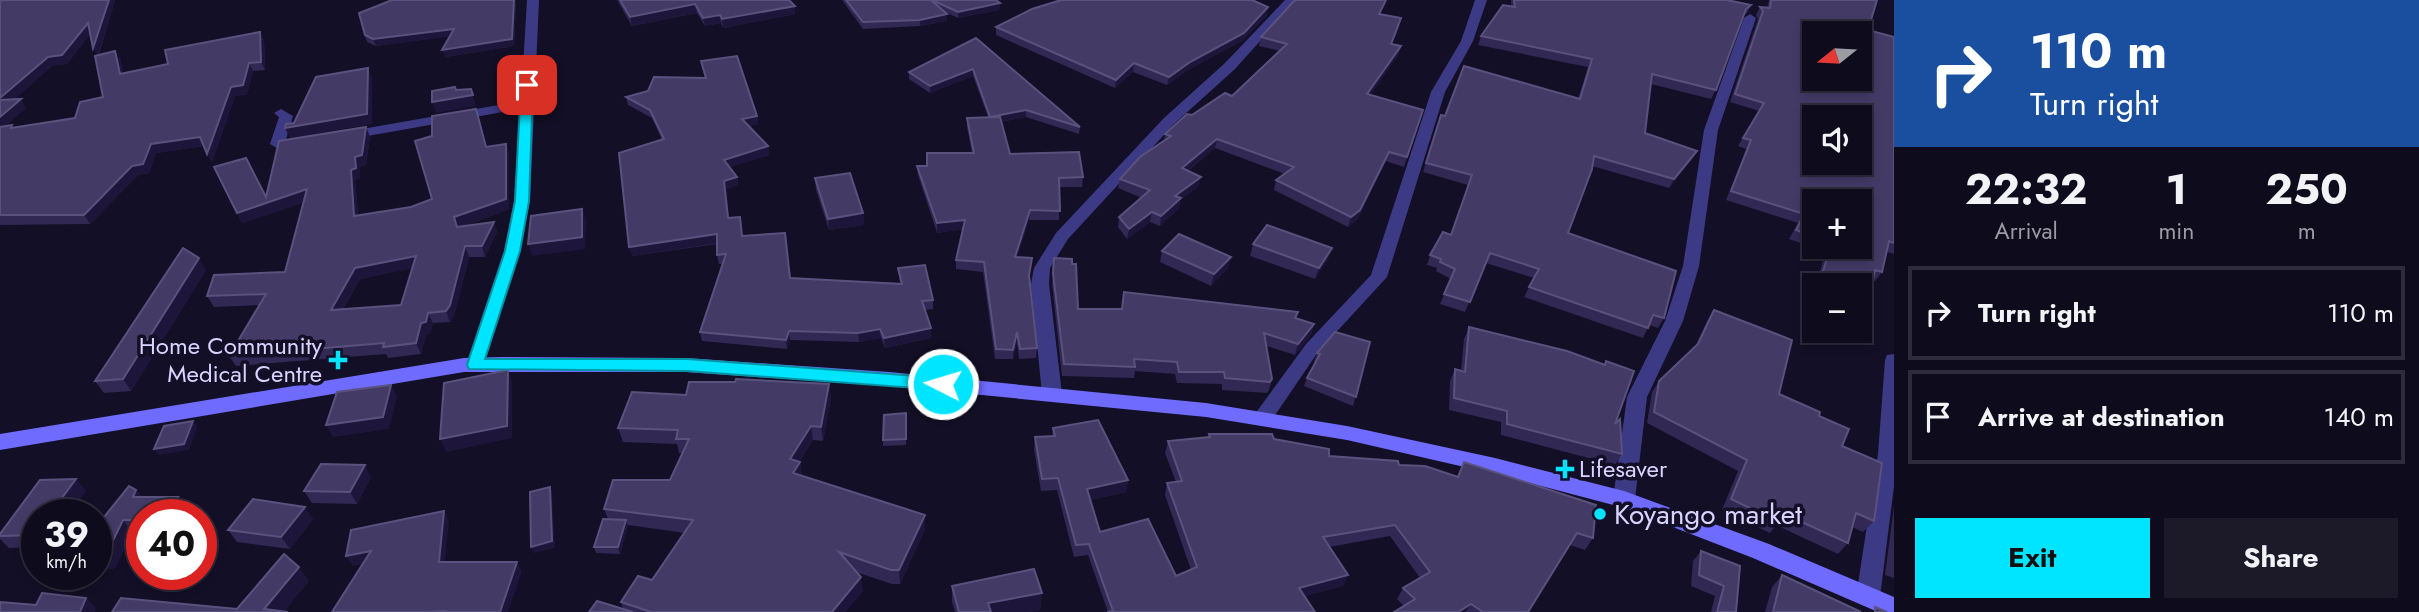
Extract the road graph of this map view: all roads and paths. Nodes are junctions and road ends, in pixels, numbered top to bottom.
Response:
1 (533, 0) edge
2 (1291, 0) edge
3 (1481, 0) edge
4 (1750, 18) edge
5 (526, 104) junction
6 (281, 113) dead end
7 (1894, 360) edge
8 (475, 365) junction
9 (1052, 394) junction
10 (1262, 419) junction
11 (0, 442) edge
12 (1624, 499) junction
13 (1868, 597) junction
14 (1894, 608) edge

1 - 5 street
2 - 9 street
3 - 10 street
4 - 12 street
5 - 6 street
5 - 8 street
7 - 13 street
8 - 9 street
8 - 11 street
9 - 10 street
10 - 12 street
12 - 13 street
13 - 14 street

